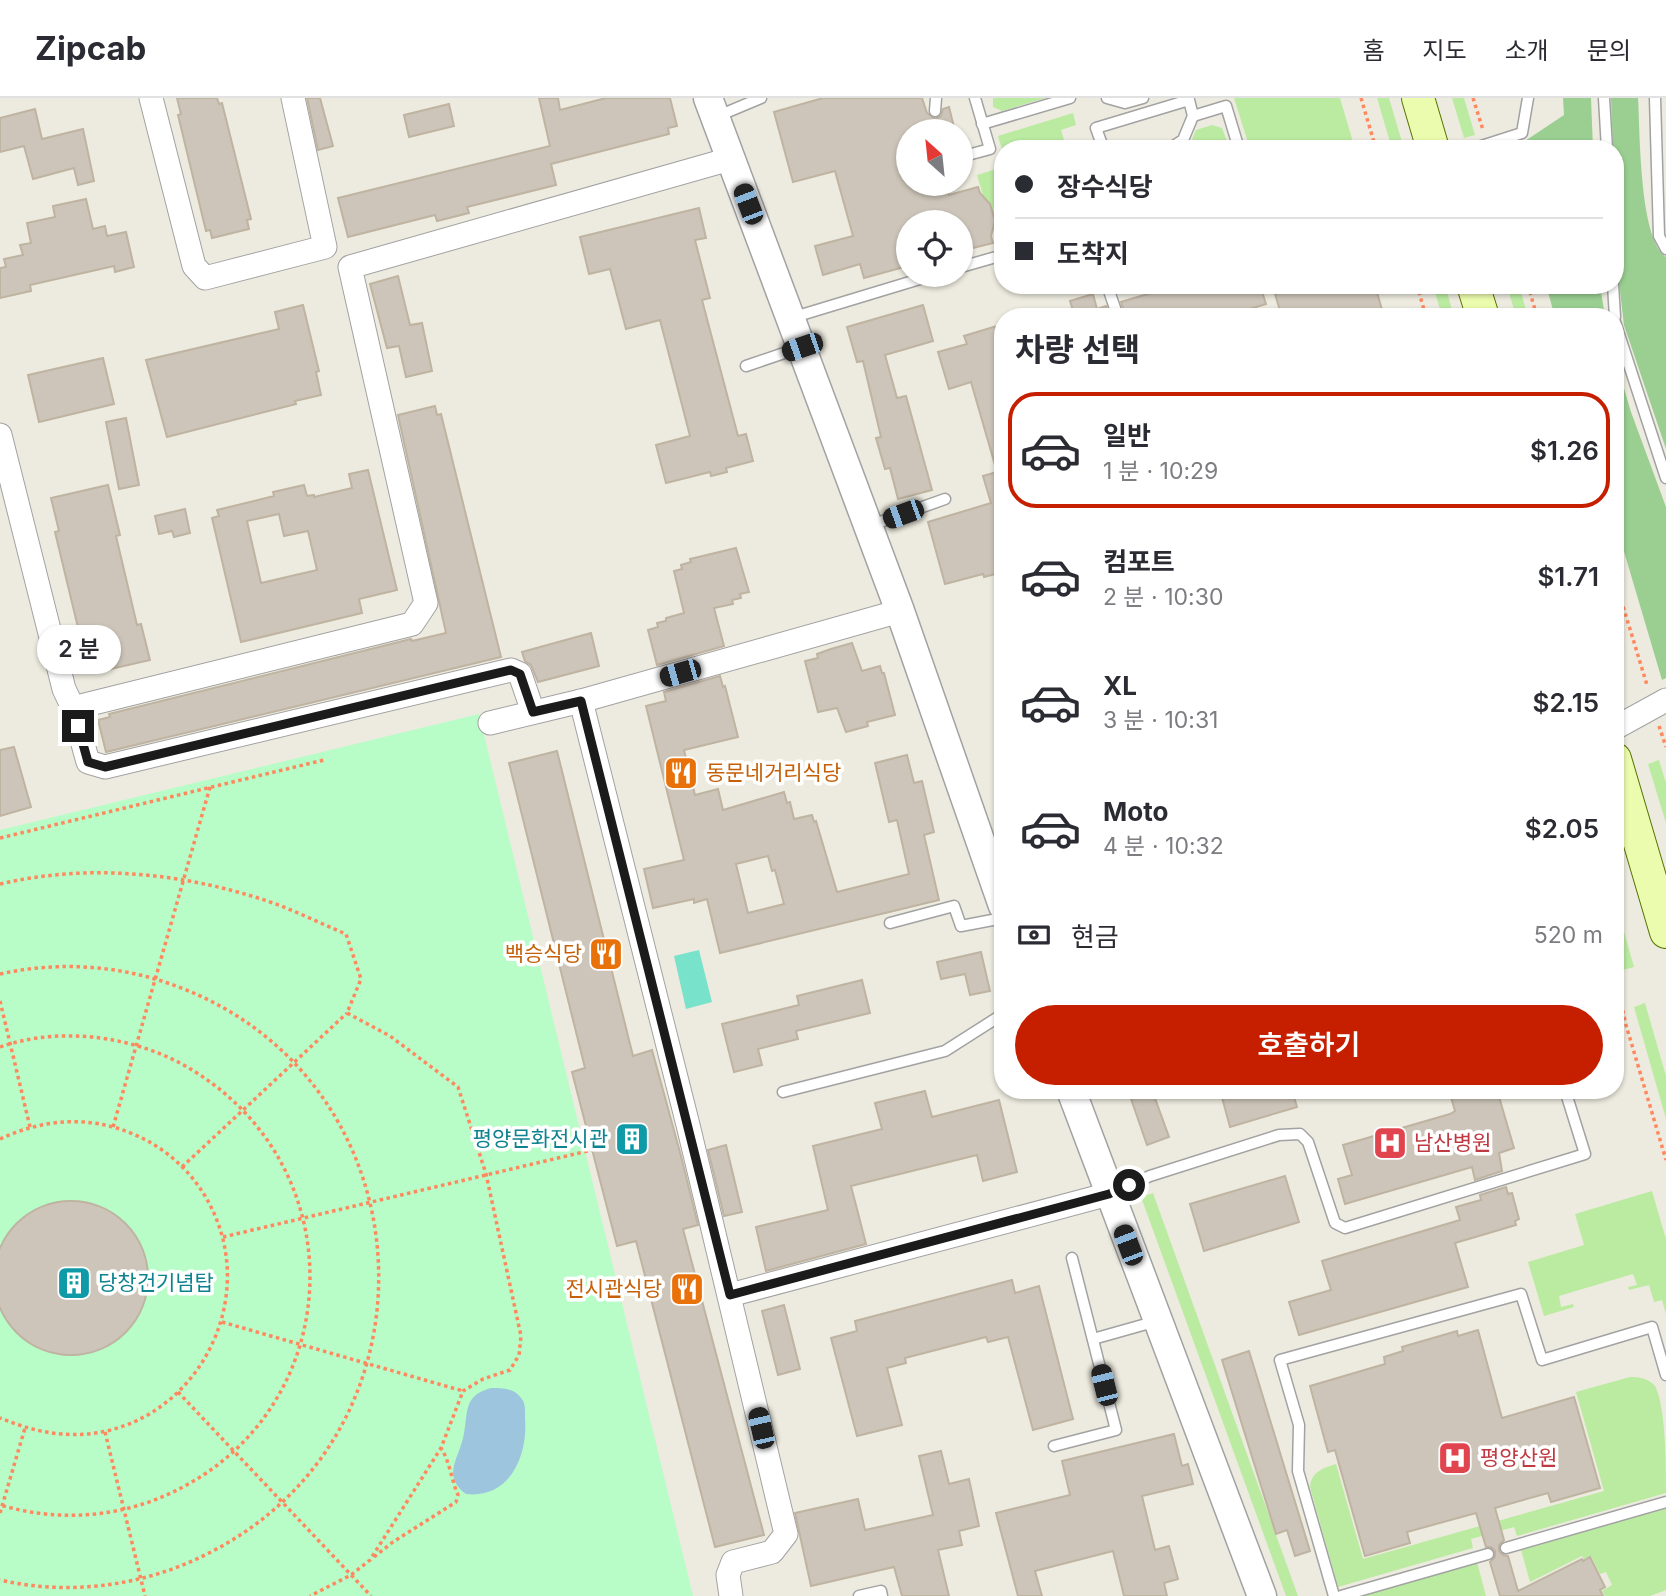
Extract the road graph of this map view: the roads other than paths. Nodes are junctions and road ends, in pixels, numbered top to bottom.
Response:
1 (151, 98) edge
2 (293, 98) edge
3 (761, 98) edge
4 (936, 98) edge
5 (975, 98) edge
6 (1070, 98) edge
7 (1107, 98) edge
8 (1418, 98) edge
9 (1528, 98) edge
10 (1604, 98) edge
11 (1655, 98) edge
12 (1139, 100) edge
13 (712, 108) edge
14 (935, 111) dead end
15 (1140, 115) junction
16 (1193, 116) junction
17 (982, 124) junction
18 (1100, 140) edge
19 (1183, 140) edge
20 (1236, 140) edge
21 (1430, 140) edge
22 (1500, 140) edge
23 (1606, 140) edge
24 (973, 153) edge
25 (730, 159) junction
26 (325, 247) junction
27 (1666, 248) edge
28 (994, 258) edge
29 (973, 264) edge
30 (350, 267) junction
31 (896, 286) edge
32 (791, 318) junction
33 (802, 347) junction
34 (1624, 347) edge
35 (746, 366) dead end
36 (0, 436) edge
37 (1666, 478) edge
38 (944, 499) dead end
39 (869, 526) junction
40 (900, 611) junction
41 (581, 701) junction
42 (1660, 703) edge
43 (73, 708) junction
44 (533, 712) junction
45 (490, 723) dead end
46 (1624, 723) edge
47 (1624, 784) edge
48 (1658, 878) edge
49 (994, 880) edge
50 (994, 920) edge
51 (890, 923) dead end
52 (1666, 932) edge
53 (994, 1020) edge
54 (783, 1092) dead end
55 (1074, 1099) edge
56 (1569, 1099) edge
57 (1109, 1194) junction
58 (1072, 1258) dead end
59 (730, 1295) junction
60 (1157, 1321) junction
61 (1093, 1339) junction
62 (1666, 1375) edge
63 (1054, 1446) dead end
64 (1666, 1502) edge
65 (1506, 1548) dead end
66 (1488, 1554) dead end
67 (731, 1596) edge
68 (859, 1596) edge
69 (882, 1596) edge
70 (1262, 1596) edge
71 (1334, 1596) edge
72 (1341, 1596) edge

1 - 26 street
2 - 26 street
3 - 13 lane
4 - 14 lane
5 - 17 lane
6 - 17 lane
7 - 12 lane
8 - 21 main road
9 - 22 lane
10 - 23 lane
11 - 27 lane
12 - 15 lane
13 - 25 street
15 - 16 lane
15 - 18 lane
16 - 19 lane
16 - 20 lane
17 - 24 lane
25 - 30 street
25 - 32 street
26 - 30 street
28 - 29 lane
30 - 43 street
31 - 32 lane
32 - 33 street
33 - 35 lane
33 - 39 street
34 - 37 lane
36 - 43 street
38 - 39 lane
39 - 40 street
40 - 41 street
40 - 49 street
41 - 44 street
41 - 59 street
42 - 46 street
43 - 44 street
44 - 45 street
47 - 48 main road
48 - 52 main road
50 - 51 lane
53 - 54 lane
55 - 57 street
56 - 57 lane
57 - 59 street
57 - 60 street
58 - 61 lane
59 - 67 street
60 - 61 lane
60 - 70 street
61 - 63 lane
62 - 71 lane
64 - 65 lane
66 - 72 lane
68 - 69 lane

